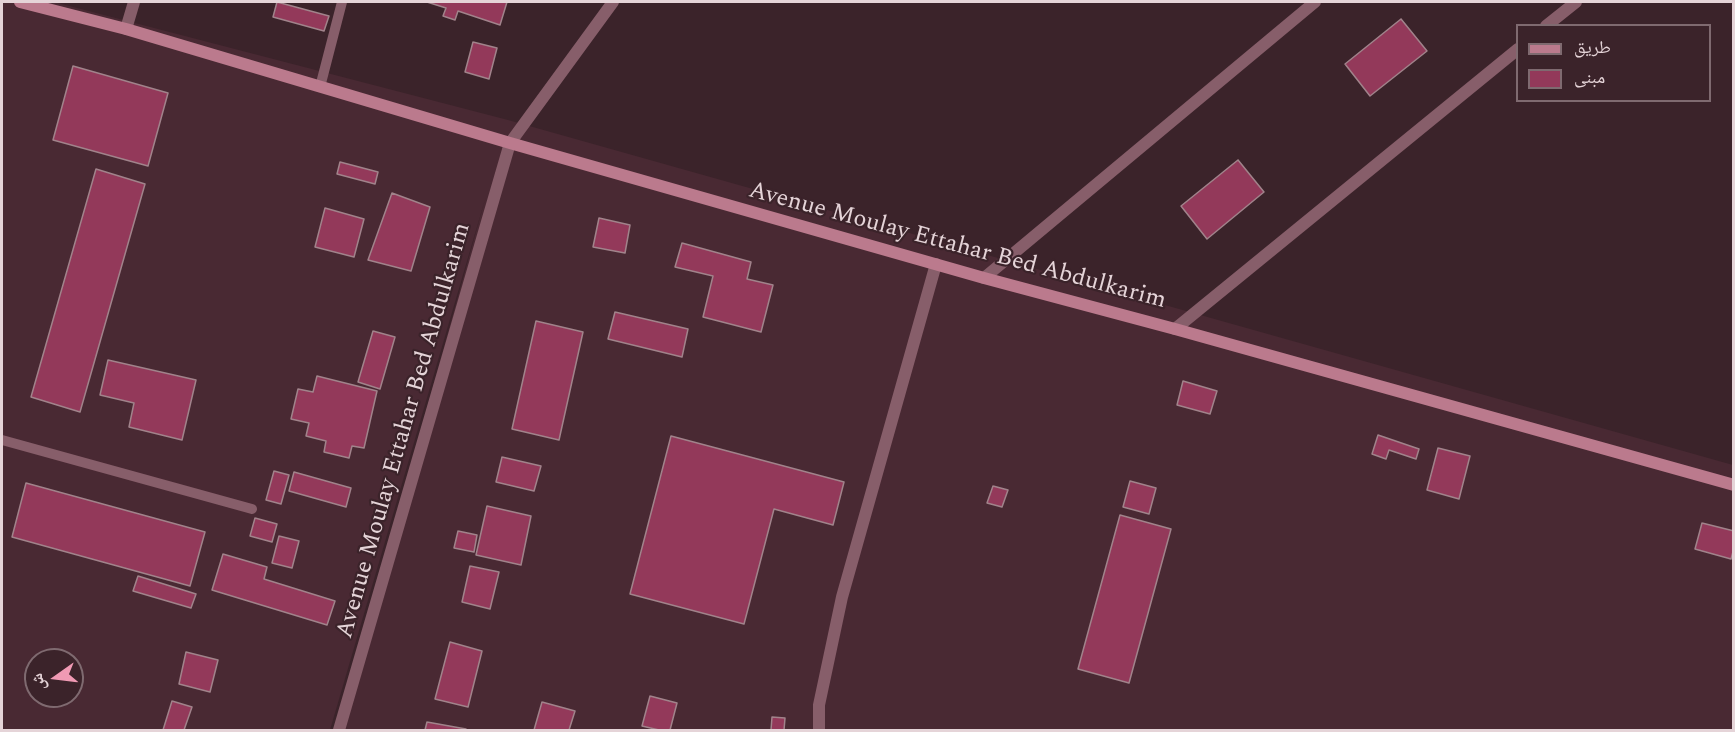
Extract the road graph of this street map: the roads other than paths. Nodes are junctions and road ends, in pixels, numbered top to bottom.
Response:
1 (20, 2) edge
2 (134, 2) edge
3 (342, 2) edge
4 (613, 2) edge
5 (1315, 2) edge
6 (1576, 2) edge
7 (1548, 24) edge
8 (126, 29) junction
9 (1516, 51) edge
10 (320, 87) junction
11 (510, 143) junction
12 (936, 264) junction
13 (984, 278) junction
14 (1175, 329) junction
15 (2, 440) edge
16 (1734, 486) edge
17 (252, 509) dead end
18 (339, 730) edge
19 (819, 730) edge

1 - 8 street, Avenue Moulay Ettahar Bed Abdulkarim
2 - 8 street
3 - 10 lane
4 - 11 street
5 - 13 street
6 - 7 street
8 - 10 street, Avenue Moulay Ettahar Bed Abdulkarim
9 - 14 street, Avenue Moulay Ettahar Bed Abdulkarim
10 - 11 street, Avenue Moulay Ettahar Bed Abdulkarim
11 - 12 street, Avenue Moulay Ettahar Bed Abdulkarim
11 - 18 street, Avenue Moulay Ettahar Bed Abdulkarim
12 - 13 street, Avenue Moulay Ettahar Bed Abdulkarim
12 - 19 street
13 - 14 street, Avenue Moulay Ettahar Bed Abdulkarim
14 - 16 street
15 - 17 lane

